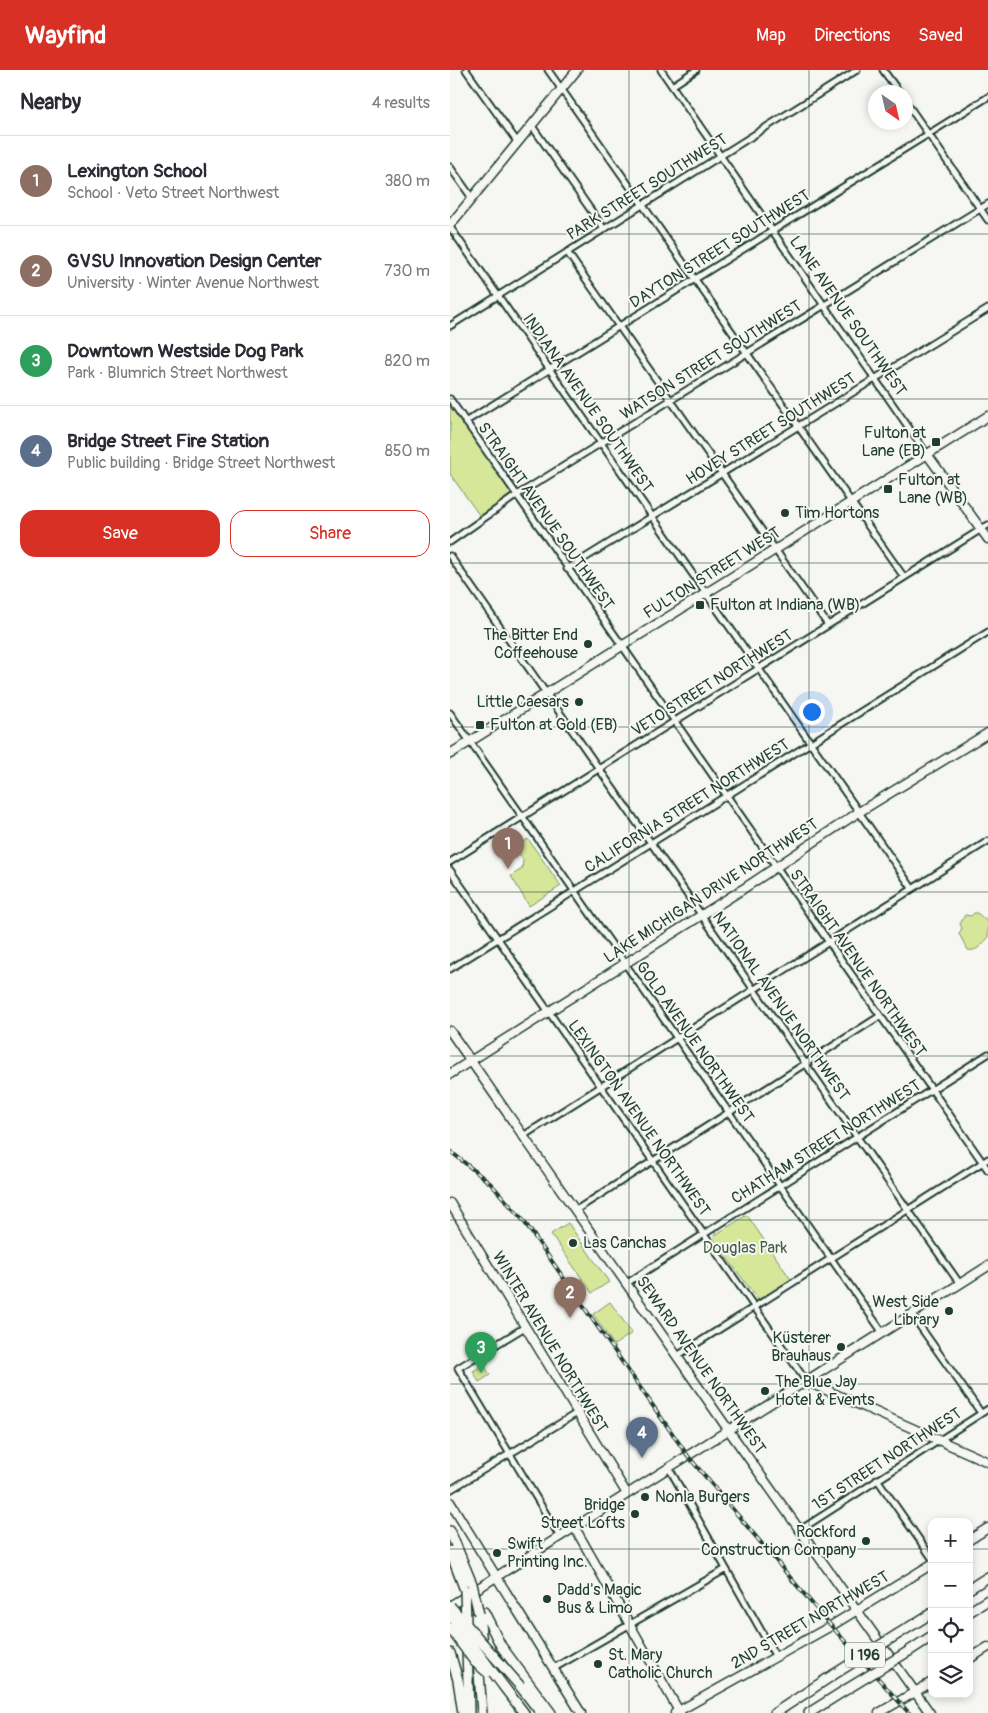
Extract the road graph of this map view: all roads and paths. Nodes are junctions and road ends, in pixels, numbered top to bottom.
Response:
1 (466, 70) edge
2 (548, 70) edge
3 (577, 70) edge
4 (661, 70) edge
5 (696, 70) edge
6 (857, 70) edge
7 (883, 70) edge
8 (894, 85) edge
9 (672, 86) junction
10 (562, 90) junction
11 (988, 97) edge
12 (913, 112) edge
13 (532, 126) junction
14 (928, 134) junction
15 (518, 143) junction
16 (720, 156) junction
17 (450, 167) edge
18 (472, 198) junction
19 (644, 204) junction
20 (988, 204) edge
21 (980, 209) junction
22 (988, 220) edge
23 (450, 226) edge
24 (604, 229) junction
25 (773, 231) junction
26 (567, 252) junction
27 (696, 278) junction
28 (498, 296) junction
29 (824, 305) junction
30 (988, 309) edge
31 (450, 326) edge
32 (619, 326) junction
33 (747, 353) junction
34 (548, 368) junction
35 (876, 378) junction
36 (450, 399) edge
37 (671, 401) junction
38 (988, 416) edge
39 (465, 422) junction
40 (799, 426) junction
41 (601, 443) junction
42 (927, 454) junction
43 (722, 474) junction
44 (517, 495) junction
45 (852, 501) junction
46 (653, 516) junction
47 (985, 527) edge
48 (988, 539) edge
49 (450, 542) edge
50 (775, 549) junction
51 (450, 556) edge
52 (567, 569) junction
53 (904, 578) junction
54 (706, 594) junction
55 (828, 625) junction
56 (988, 632) edge
57 (622, 647) junction
58 (758, 668) junction
59 (546, 694) junction
60 (450, 713) edge
61 (674, 722) junction
62 (988, 733) edge
63 (470, 741) junction
64 (810, 743) junction
65 (450, 754) edge
66 (598, 769) junction
67 (727, 796) junction
68 (859, 812) junction
69 (522, 816) junction
70 (988, 841) edge
71 (650, 844) junction
72 (450, 862) edge
73 (776, 867) junction
74 (450, 870) edge
75 (912, 888) junction
76 (574, 891) junction
77 (701, 915) junction
78 (498, 939) junction
79 (828, 941) junction
80 (624, 964) junction
81 (450, 969) edge
82 (753, 989) junction
83 (549, 1011) junction
84 (880, 1016) junction
85 (450, 1031) edge
86 (677, 1037) junction
87 (988, 1054) edge
88 (472, 1061) junction
89 (806, 1064) junction
90 (450, 1074) edge
91 (600, 1086) junction
92 (932, 1090) junction
93 (730, 1113) junction
94 (523, 1136) junction
95 (858, 1137) junction
96 (654, 1161) junction
97 (985, 1161) edge
98 (988, 1170) edge
99 (781, 1185) junction
100 (450, 1203) edge
101 (576, 1210) junction
102 (908, 1210) junction
103 (704, 1234) junction
104 (831, 1258) junction
105 (988, 1266) edge
106 (627, 1283) junction
107 (960, 1284) junction
108 (754, 1306) junction
109 (912, 1315) junction
110 (525, 1328) junction
111 (883, 1333) junction
112 (677, 1356) junction
113 (806, 1381) junction
114 (988, 1409) edge
115 (577, 1413) junction
116 (981, 1413) junction
117 (729, 1430) junction
118 (940, 1440) junction
119 (511, 1454) junction
120 (988, 1462) edge
121 (669, 1468) junction
122 (877, 1479) junction
123 (450, 1490) edge
124 (627, 1494) junction
125 (450, 1502) edge
126 (575, 1528) junction
127 (988, 1528) edge
128 (800, 1530) junction
129 (450, 1531) edge
130 (560, 1537) junction
131 (973, 1537) edge
132 (450, 1551) edge
133 (928, 1552) edge
134 (928, 1567) edge
135 (726, 1569) junction
136 (464, 1573) junction
137 (497, 1578) junction
138 (988, 1578) edge
139 (973, 1587) edge
140 (988, 1600) edge
141 (450, 1606) edge
142 (973, 1609) edge
143 (857, 1611) junction
144 (450, 1615) edge
145 (928, 1615) edge
146 (475, 1617) junction
147 (630, 1624) junction
148 (450, 1628) edge
149 (928, 1639) edge
150 (988, 1647) edge
151 (450, 1653) edge
152 (973, 1656) edge
153 (776, 1657) junction
154 (554, 1668) junction
155 (928, 1685) edge
156 (504, 1687) junction
157 (915, 1693) junction
158 (678, 1712) edge
159 (462, 1713) edge
160 (469, 1713) edge
161 (482, 1713) edge
162 (524, 1713) edge
163 (540, 1713) edge
164 (551, 1713) edge
165 (580, 1713) edge
166 (775, 1713) edge
167 (809, 1713) edge
168 (880, 1713) edge
169 (930, 1713) edge

1 - 15 street
2 - 10 street
3 - 10 street
4 - 9 street, LANE AVENUE SOUTHWEST
5 - 9 street
6 - 16 street, PARK STREET SOUTHWEST
7 - 8 street
9 - 16 street, LANE AVENUE SOUTHWEST
10 - 13 street
10 - 19 street
11 - 14 street, DAYTON STREET SOUTHWEST
12 - 14 street
13 - 15 street
13 - 24 street
14 - 21 street
14 - 25 street, DAYTON STREET SOUTHWEST
15 - 18 street
16 - 19 street, PARK STREET SOUTHWEST
16 - 25 street, LANE AVENUE SOUTHWEST
17 - 18 street
18 - 23 street
19 - 24 street, PARK STREET SOUTHWEST
19 - 27 street
20 - 21 street, WATSON STREET SOUTHWEST
21 - 22 street
21 - 29 street, WATSON STREET SOUTHWEST
23 - 28 street, INDIANA AVENUE SOUTHWEST
24 - 26 street, PARK STREET SOUTHWEST
25 - 27 street, DAYTON STREET SOUTHWEST
25 - 29 street, LANE AVENUE SOUTHWEST
26 - 28 street, PARK STREET SOUTHWEST
26 - 32 street
27 - 32 street, DAYTON STREET SOUTHWEST
27 - 33 street
28 - 31 street, PARK STREET SOUTHWEST
28 - 34 street, INDIANA AVENUE SOUTHWEST
29 - 33 street, WATSON STREET SOUTHWEST
29 - 35 street, LANE AVENUE SOUTHWEST
30 - 35 street, HOVEY STREET SOUTHWEST
32 - 34 street, DAYTON STREET SOUTHWEST
32 - 37 street
33 - 37 street, WATSON STREET SOUTHWEST
33 - 40 street
34 - 39 street, DAYTON STREET SOUTHWEST
34 - 41 street, INDIANA AVENUE SOUTHWEST
35 - 40 street, HOVEY STREET SOUTHWEST
35 - 42 street, LANE AVENUE SOUTHWEST
36 - 39 street, STRAIGHT AVENUE SOUTHWEST
37 - 41 street, WATSON STREET SOUTHWEST
37 - 43 street
38 - 42 street, FULTON STREET WEST
39 - 44 street, STRAIGHT AVENUE SOUTHWEST
40 - 43 street, HOVEY STREET SOUTHWEST
40 - 45 street
41 - 44 street, WATSON STREET SOUTHWEST
41 - 46 street, INDIANA AVENUE SOUTHWEST
42 - 45 street, FULTON STREET WEST
42 - 47 street
43 - 46 street, HOVEY STREET SOUTHWEST
43 - 50 street
44 - 49 street, WATSON STREET SOUTHWEST
44 - 52 street, STRAIGHT AVENUE SOUTHWEST
45 - 50 street, FULTON STREET WEST
45 - 53 street
46 - 52 street, HOVEY STREET SOUTHWEST
46 - 54 street, INDIANA AVENUE SOUTHWEST
47 - 48 street
47 - 53 street, VETO STREET NORTHWEST
50 - 54 street, FULTON STREET WEST
50 - 55 street
51 - 59 street, NATIONAL AVENUE NORTHWEST
52 - 57 street, STRAIGHT AVENUE SOUTHWEST
53 - 55 street, VETO STREET NORTHWEST
54 - 57 street, FULTON STREET WEST
54 - 58 street, INDIANA AVENUE SOUTHWEST
55 - 58 street, VETO STREET NORTHWEST
56 - 64 street, CALIFORNIA STREET NORTHWEST
57 - 59 street, FULTON STREET WEST
57 - 61 street, STRAIGHT AVENUE NORTHWEST
58 - 61 street, VETO STREET NORTHWEST
58 - 64 street, INDIANA AVENUE SOUTHWEST
59 - 63 street, FULTON STREET WEST
59 - 66 street, NATIONAL AVENUE NORTHWEST
60 - 63 street, GOLD AVENUE NORTHWEST
61 - 66 street, VETO STREET NORTHWEST
61 - 67 street, STRAIGHT AVENUE NORTHWEST
62 - 68 street, LAKE MICHIGAN DRIVE NORTHWEST
63 - 65 street, FULTON STREET WEST
63 - 69 street, GOLD AVENUE NORTHWEST
64 - 67 street, CALIFORNIA STREET NORTHWEST
64 - 68 street, INDIANA AVENUE SOUTHWEST
66 - 69 street, VETO STREET NORTHWEST
66 - 71 street, NATIONAL AVENUE NORTHWEST
67 - 71 street, CALIFORNIA STREET NORTHWEST
67 - 73 street, STRAIGHT AVENUE NORTHWEST
68 - 73 street, LAKE MICHIGAN DRIVE NORTHWEST
68 - 75 street, INDIANA AVENUE SOUTHWEST
69 - 72 street, VETO STREET NORTHWEST
69 - 76 street, GOLD AVENUE NORTHWEST
70 - 75 street
71 - 76 street, CALIFORNIA STREET NORTHWEST
71 - 77 street, NATIONAL AVENUE NORTHWEST
73 - 77 street, LAKE MICHIGAN DRIVE NORTHWEST
73 - 79 street, STRAIGHT AVENUE NORTHWEST
74 - 78 street, LEXINGTON AVENUE NORTHWEST
75 - 79 street
76 - 78 street, CALIFORNIA STREET NORTHWEST
76 - 80 street, GOLD AVENUE NORTHWEST
77 - 80 street, LAKE MICHIGAN DRIVE NORTHWEST
77 - 82 street, NATIONAL AVENUE NORTHWEST
78 - 81 street, CALIFORNIA STREET NORTHWEST
78 - 83 street, LEXINGTON AVENUE NORTHWEST
79 - 82 street
79 - 84 street, STRAIGHT AVENUE NORTHWEST
80 - 83 street, LAKE MICHIGAN DRIVE NORTHWEST
80 - 86 street, GOLD AVENUE NORTHWEST
82 - 86 street
82 - 89 street, NATIONAL AVENUE NORTHWEST
83 - 88 street, LAKE MICHIGAN DRIVE NORTHWEST
83 - 91 street, LEXINGTON AVENUE NORTHWEST
84 - 89 street
84 - 92 street, STRAIGHT AVENUE NORTHWEST
85 - 88 street, SEWARD AVENUE NORTHWEST
86 - 91 street
86 - 93 street, GOLD AVENUE NORTHWEST
87 - 92 street, CHATHAM STREET NORTHWEST
88 - 90 street, LAKE MICHIGAN DRIVE NORTHWEST
88 - 94 street, SEWARD AVENUE NORTHWEST
89 - 93 street
89 - 95 street, NATIONAL AVENUE NORTHWEST
91 - 94 street
91 - 96 street, LEXINGTON AVENUE NORTHWEST
92 - 95 street, CHATHAM STREET NORTHWEST
92 - 97 street, STRAIGHT AVENUE NORTHWEST
93 - 96 street
93 - 99 street, GOLD AVENUE NORTHWEST
94 - 101 street, SEWARD AVENUE NORTHWEST
95 - 99 street, CHATHAM STREET NORTHWEST
95 - 102 street, NATIONAL AVENUE NORTHWEST
96 - 101 street
96 - 103 street, LEXINGTON AVENUE NORTHWEST
97 - 98 street, STRAIGHT AVENUE NORTHWEST
97 - 102 street
99 - 103 street, CHATHAM STREET NORTHWEST
99 - 104 street, GOLD AVENUE NORTHWEST
100 - 110 street, WINTER AVENUE NORTHWEST
101 - 106 street, SEWARD AVENUE NORTHWEST
102 - 104 street
102 - 107 street, NATIONAL AVENUE NORTHWEST
103 - 106 street, CHATHAM STREET NORTHWEST
103 - 108 street, LEXINGTON AVENUE NORTHWEST
104 - 108 street
104 - 111 street, GOLD AVENUE NORTHWEST
105 - 107 street
106 - 112 street, SEWARD AVENUE NORTHWEST
107 - 109 street
108 - 112 street
108 - 113 street, LEXINGTON AVENUE NORTHWEST
109 - 111 street
109 - 116 street
110 - 115 street, WINTER AVENUE NORTHWEST
110 - 119 street
111 - 113 street
112 - 117 street, SEWARD AVENUE NORTHWEST
113 - 117 street
113 - 118 street
114 - 116 street, 1ST STREET NORTHWEST
115 - 119 street
115 - 124 street, WINTER AVENUE NORTHWEST
116 - 118 street, 1ST STREET NORTHWEST
117 - 121 street
117 - 128 street, SEWARD AVENUE NORTHWEST
118 - 120 street
118 - 122 street, 1ST STREET NORTHWEST
119 - 123 street
119 - 130 street
121 - 124 street
121 - 135 street
122 - 128 street, 1ST STREET NORTHWEST
122 - 133 street
124 - 126 street
125 - 137 street
126 - 130 street
126 - 147 street
127 - 131 street
128 - 143 street, SEWARD AVENUE NORTHWEST
129 - 136 highway
130 - 137 street
132 - 136 highway
134 - 143 street, 2ND STREET NORTHWEST
135 - 147 street
135 - 153 street
136 - 146 highway, bridge
136 - 146 highway, bridge
137 - 141 street
137 - 154 street
138 - 139 highway
140 - 142 highway
141 - 163 highway, bridge
143 - 153 street, 2ND STREET NORTHWEST
143 - 157 street, SEWARD AVENUE NORTHWEST
144 - 156 highway, bridge
145 - 166 highway, I 196, bridge
146 - 160 highway
146 - 161 highway
146 - 164 highway
147 - 154 street
147 - 158 street
148 - 156 highway, bridge
149 - 167 highway, I 196, bridge
150 - 152 street
151 - 159 highway
153 - 158 street, 2ND STREET NORTHWEST
154 - 165 street
155 - 157 street
156 - 162 highway
157 - 168 street
157 - 169 street, SEWARD AVENUE NORTHWEST

